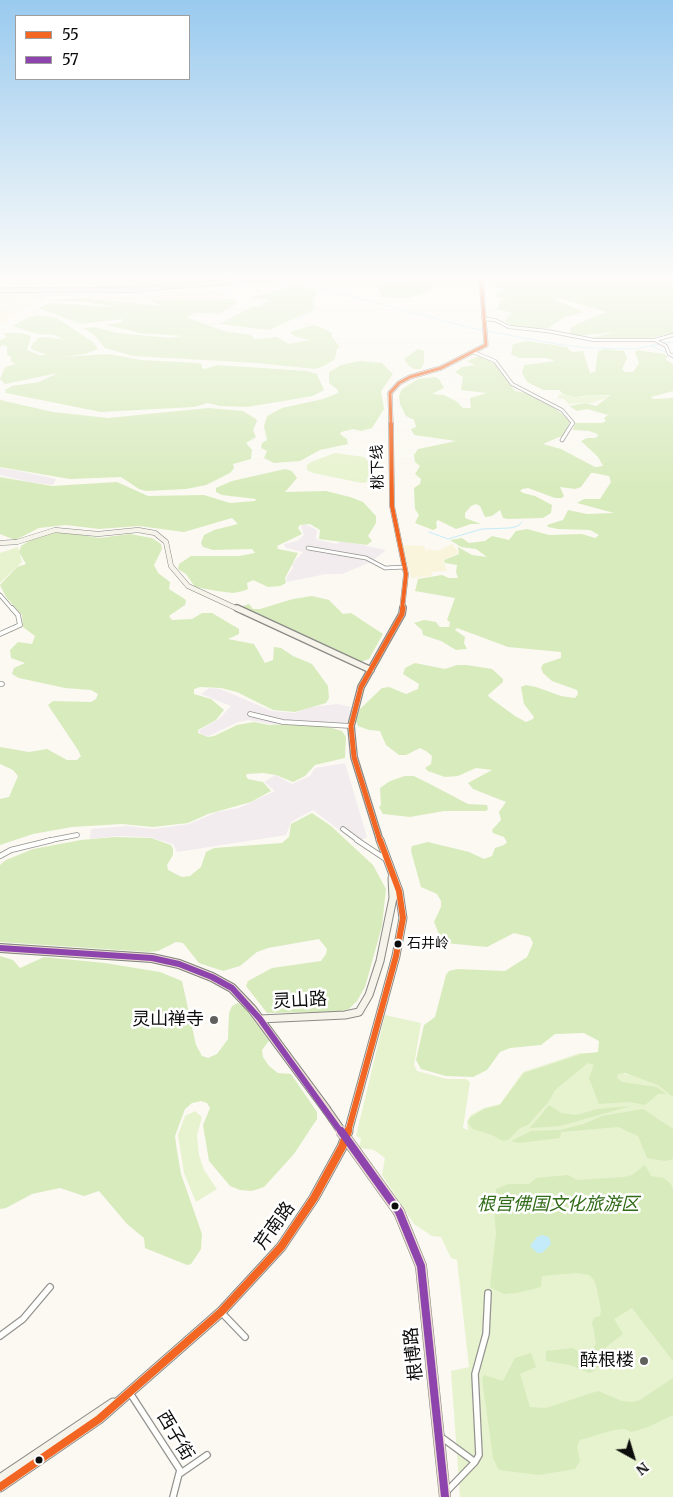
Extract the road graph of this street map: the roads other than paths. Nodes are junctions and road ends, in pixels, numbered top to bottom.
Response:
1 (480, 348) edge
2 (473, 352) junction
3 (562, 440) dead end
4 (0, 543) edge
5 (308, 548) dead end
6 (405, 567) junction
7 (0, 595) edge
8 (0, 634) edge
9 (371, 670) junction
10 (250, 714) dead end
11 (351, 726) junction
12 (344, 829) dead end
13 (77, 835) dead end
14 (0, 856) edge
15 (387, 860) junction
16 (392, 876) junction
17 (0, 948) edge
18 (260, 1019) junction
19 (50, 1287) dead end
20 (488, 1293) dead end
21 (221, 1312) junction
22 (0, 1336) edge
23 (245, 1337) dead end
24 (130, 1393) junction
25 (441, 1437) junction
26 (207, 1455) dead end
27 (475, 1462) junction
28 (181, 1473) junction
29 (0, 1479) edge
30 (0, 1487) edge
31 (445, 1495) edge
32 (172, 1497) edge

1 - 2 main road, 桃下线
2 - 3 street
2 - 6 main road, 桃下线
4 - 9 main road
5 - 6 street
6 - 9 main road, 桃下线
7 - 8 street
9 - 11 main road, 桃下线
10 - 11 street
11 - 15 main road, 桃下线
12 - 15 street
13 - 14 street
15 - 16 main road, 桃下线
16 - 18 main road, 灵山路
16 - 21 main road, 芹南路
17 - 18 highway, 灵山路
18 - 25 highway, 根博路, bridge
19 - 22 street
20 - 27 street
21 - 23 street
21 - 24 main road, 芹南路
24 - 28 street, 西子街
24 - 29 main road
24 - 30 main road, 芹南路
25 - 27 street
25 - 31 highway, 根博路
26 - 28 street
27 - 31 street
28 - 32 street, 西子街

